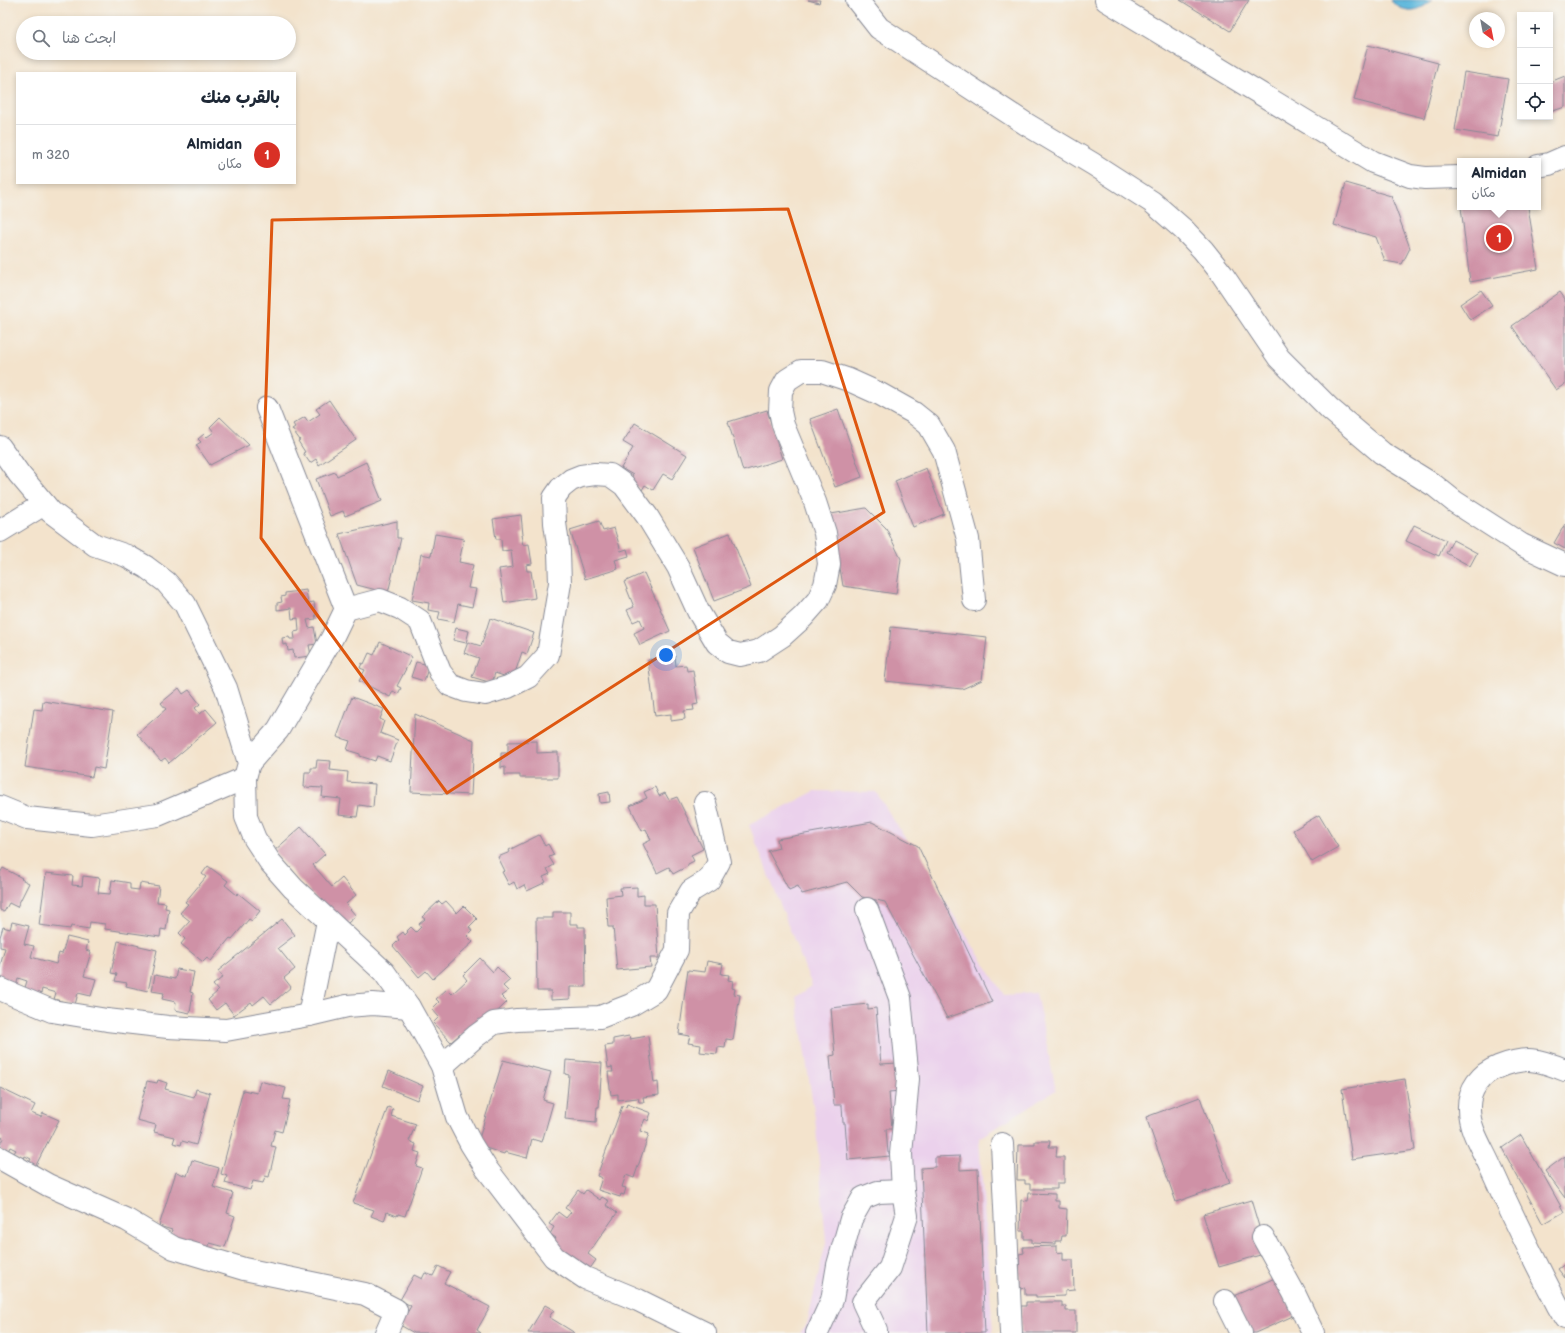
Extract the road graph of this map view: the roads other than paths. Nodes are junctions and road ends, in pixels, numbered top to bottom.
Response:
1 (857, 0) edge
2 (1106, 0) edge
3 (1565, 157) edge
4 (1541, 165) edge
5 (1457, 177) edge
6 (267, 408) dead end
7 (0, 447) edge
8 (44, 504) junction
9 (0, 531) edge
10 (1565, 565) edge
11 (974, 600) dead end
12 (346, 609) junction
13 (247, 771) junction
14 (705, 803) dead end
15 (0, 807) edge
16 (867, 909) dead end
17 (328, 921) junction
18 (0, 989) edge
19 (409, 1007) junction
20 (309, 1015) junction
21 (442, 1066) junction
22 (1565, 1070) edge
23 (1002, 1144) dead end
24 (0, 1158) edge
25 (902, 1191) junction
26 (1263, 1237) dead end
27 (1225, 1302) dead end
28 (1565, 1318) edge
29 (386, 1333) edge
30 (705, 1333) edge
31 (817, 1333) edge
32 (876, 1333) edge
33 (1011, 1333) edge
34 (1240, 1333) edge
35 (1313, 1333) edge

1 - 10 street
2 - 5 street
3 - 4 street
6 - 12 street
7 - 8 street
8 - 9 street
8 - 13 street
11 - 12 street
12 - 13 street
13 - 15 street
13 - 17 street
14 - 21 street
16 - 25 street
17 - 19 street
17 - 20 street
18 - 20 street
19 - 20 street
19 - 21 street
21 - 30 street
22 - 28 street
23 - 33 street
24 - 29 street
25 - 31 street
25 - 32 street
26 - 35 street
27 - 34 street

